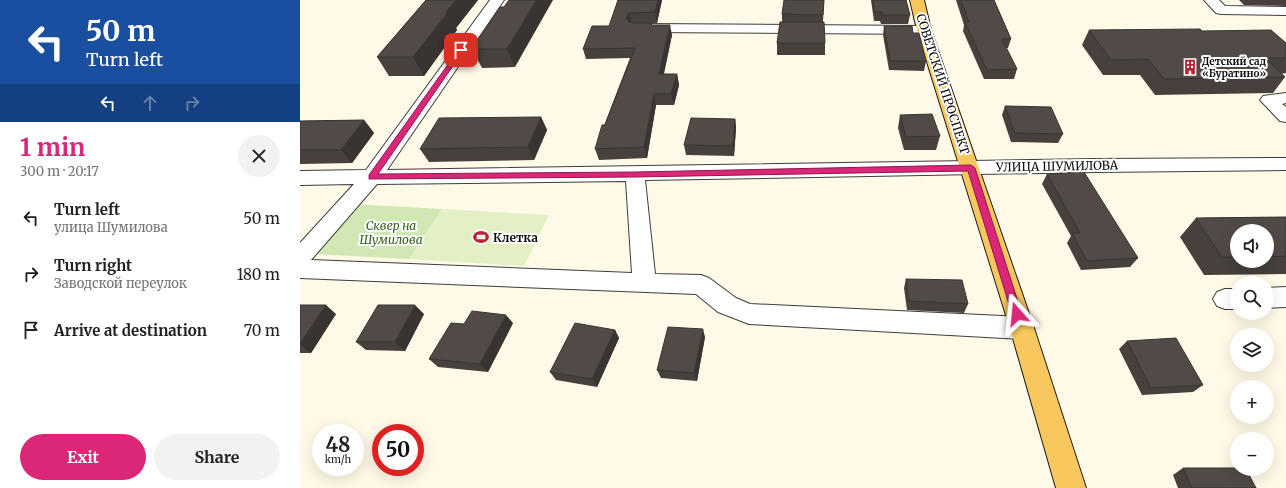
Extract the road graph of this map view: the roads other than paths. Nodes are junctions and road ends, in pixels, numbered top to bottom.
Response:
1 (497, 0) edge
2 (917, 0) edge
3 (1211, 0) edge
4 (1281, 0) edge
5 (1286, 4) edge
6 (1286, 11) edge
7 (637, 28) edge
8 (924, 30) junction
9 (1286, 98) edge
10 (1286, 117) edge
11 (1286, 164) edge
12 (971, 168) junction
13 (635, 175) junction
14 (372, 177) junction
15 (300, 178) edge
16 (300, 258) edge
17 (300, 269) edge
18 (644, 283) junction
19 (1286, 297) edge
20 (1274, 298) edge
21 (1022, 328) junction
22 (1071, 488) edge

1 - 14 street
2 - 8 main road, СОВЕТСКИЙ ПРОСПЕКТ
3 - 6 street
4 - 5 street
7 - 8 street
8 - 12 main road, СОВЕТСКИЙ ПРОСПЕКТ
9 - 10 street
11 - 12 street, УЛИЦА ШУМИЛОВА
12 - 13 street, УЛИЦА ШУМИЛОВА
12 - 21 main road, СОВЕТСКИЙ ПРОСПЕКТ
13 - 14 street, УЛИЦА ШУМИЛОВА
13 - 18 street
14 - 15 street, УЛИЦА ШУМИЛОВА
14 - 16 street
17 - 18 street
18 - 21 street
19 - 20 street
21 - 22 main road, СОВЕТСКИЙ ПРОСПЕКТ

